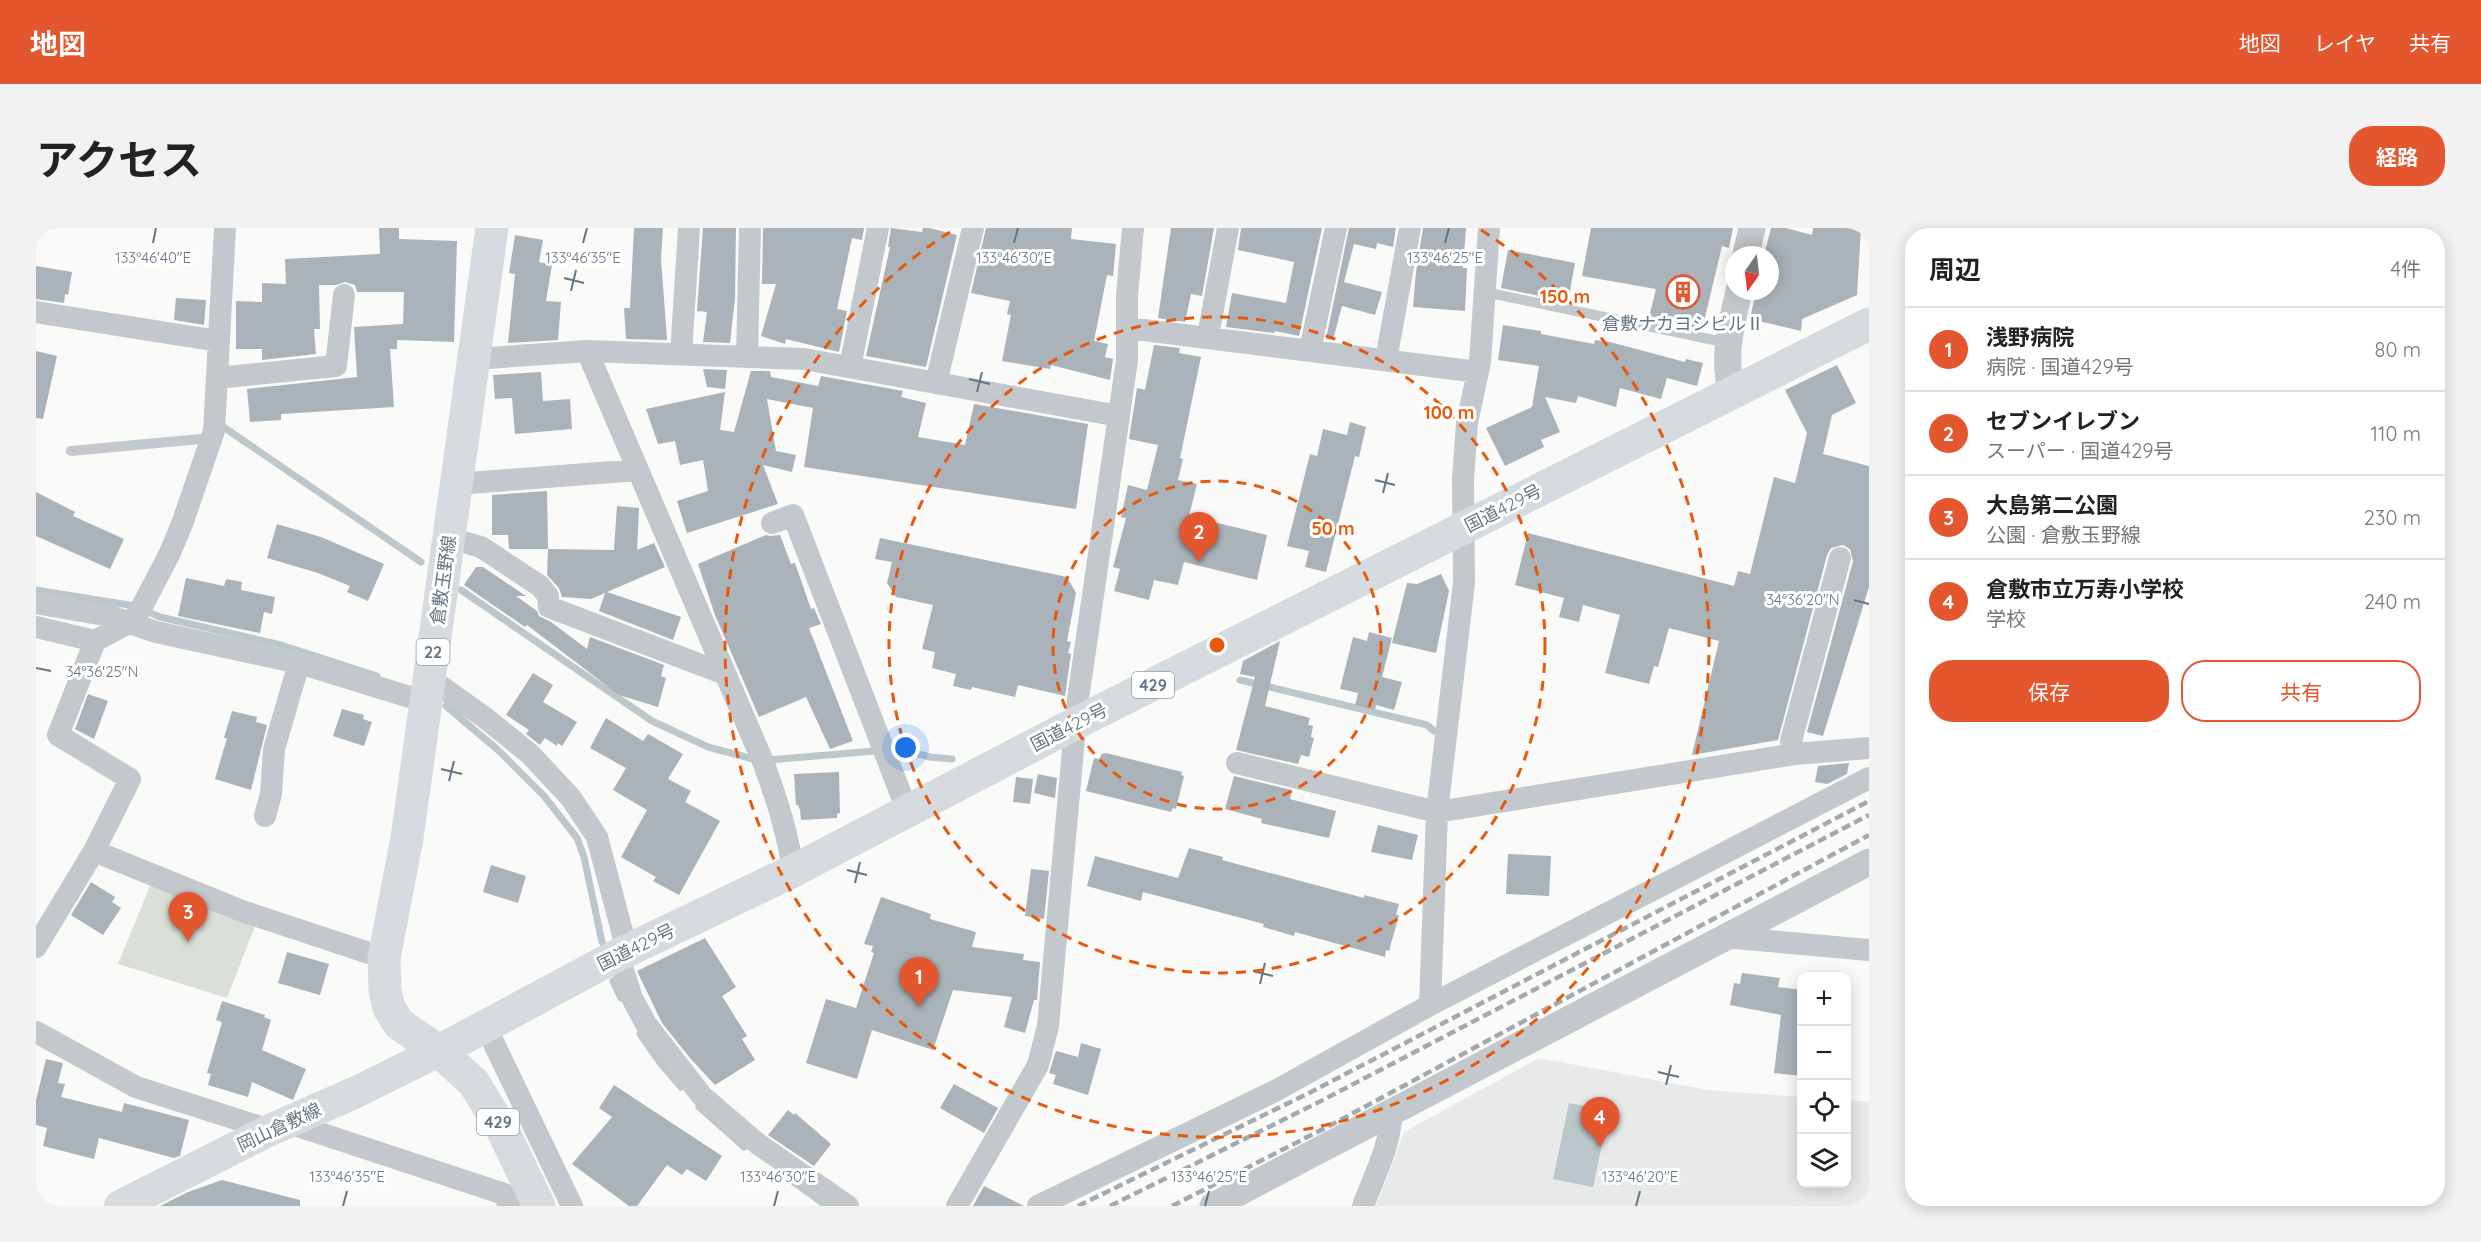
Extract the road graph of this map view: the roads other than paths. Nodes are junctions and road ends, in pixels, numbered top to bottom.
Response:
1 (225, 228) edge
2 (492, 228) edge
3 (689, 228) edge
4 (750, 228) edge
5 (879, 228) edge
6 (972, 228) edge
7 (1133, 228) edge
8 (1228, 228) edge
9 (1336, 228) edge
10 (1410, 228) edge
11 (1489, 228) edge
12 (1752, 228) edge
13 (1748, 246) edge
14 (1485, 292) junction
15 (344, 295) dead end
16 (1737, 300) edge
17 (36, 312) edge
18 (1869, 324) edge
19 (1128, 328) junction
20 (1208, 336) junction
21 (218, 341) junction
22 (1728, 343) junction
23 (1310, 350) junction
24 (587, 351) junction
25 (681, 354) junction
26 (747, 357) junction
27 (474, 359) junction
28 (1386, 360) junction
29 (850, 367) junction
30 (1478, 372) junction
31 (223, 378) junction
32 (936, 383) junction
33 (1732, 393) junction
34 (1119, 416) junction
35 (212, 438) junction
36 (71, 452) dead end
37 (638, 470) junction
38 (456, 484) junction
39 (772, 523) dead end
40 (1462, 528) junction
41 (449, 538) junction
42 (1840, 558) dead end
43 (36, 603) edge
44 (137, 614) junction
45 (36, 627) edge
46 (95, 640) junction
47 (299, 663) junction
48 (725, 674) junction
49 (428, 690) junction
50 (1076, 723) junction
51 (1869, 748) edge
52 (1793, 749) junction
53 (1237, 763) dead end
54 (1869, 778) edge
55 (907, 810) junction
56 (1437, 812) junction
57 (265, 816) dead end
58 (94, 851) junction
59 (1869, 862) edge
60 (793, 871) junction
61 (1723, 937) junction
62 (36, 947) edge
63 (1869, 950) edge
64 (623, 953) junction
65 (384, 958) junction
66 (1430, 1005) junction
67 (485, 1025) junction
68 (36, 1032) edge
69 (439, 1050) junction
70 (1392, 1112) junction
71 (278, 1126) junction
72 (120, 1206) edge
73 (509, 1206) edge
74 (539, 1206) edge
75 (572, 1206) edge
76 (848, 1206) edge
77 (957, 1206) edge
78 (1038, 1206) edge
79 (1213, 1206) edge
80 (1363, 1206) edge

1 - 21 street
2 - 27 main road, 倉敷玉野線 / 22
3 - 25 street
4 - 26 street
5 - 29 street
6 - 32 street
7 - 19 street
8 - 20 street
9 - 23 street
10 - 28 street
11 - 14 street
12 - 13 street
14 - 22 lane
14 - 30 street
15 - 31 street
16 - 22 street
17 - 21 street
18 - 33 main road, 国道429号 / 429
19 - 20 street
19 - 34 street
20 - 23 street
21 - 31 street
22 - 33 street
23 - 28 street
24 - 25 street
24 - 27 street
24 - 37 street
25 - 26 street
26 - 29 street
27 - 38 main road, 倉敷玉野線 / 22
28 - 30 street
29 - 32 street
30 - 40 street
31 - 35 street
32 - 34 street
33 - 40 main road, 国道429号 / 429
34 - 50 street
35 - 36 lane
35 - 44 street
37 - 38 street
37 - 48 street
38 - 41 main road, 倉敷玉野線 / 22
39 - 55 street
40 - 50 main road, 国道429号 / 429
40 - 56 street
41 - 48 street
41 - 49 main road, 倉敷玉野線 / 22
42 - 52 street
43 - 44 street
44 - 46 street
44 - 47 street
45 - 46 street
46 - 58 street
47 - 49 street
47 - 57 street
48 - 60 street
49 - 64 street
49 - 65 main road, 倉敷玉野線 / 22
50 - 55 main road, 国道429号 / 429
50 - 77 street
51 - 52 street
52 - 56 street
53 - 56 street
54 - 66 street
55 - 60 main road, 国道429号 / 429
56 - 66 street
58 - 62 street
58 - 65 street
59 - 61 street
60 - 64 main road, 国道429号 / 429
61 - 63 street
61 - 70 street
64 - 67 main road, 国道429号 / 429
64 - 76 street
65 - 69 main road, 倉敷玉野線 / 22
66 - 78 street
67 - 69 main road, 国道429号 / 429
67 - 75 street
68 - 71 street
69 - 71 main road, 岡山倉敷線
69 - 74 main road, 429
70 - 79 street
70 - 80 street
71 - 72 main road, 岡山倉敷線
71 - 73 street

